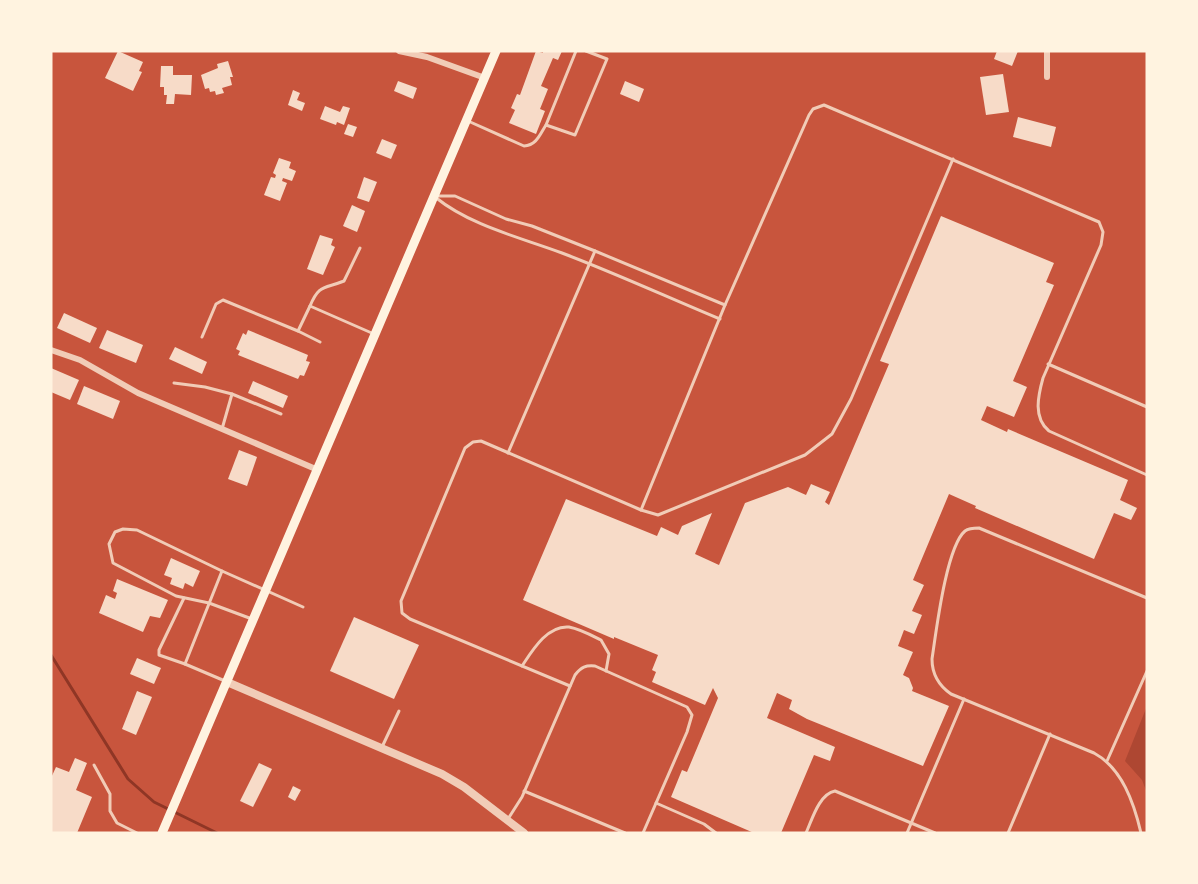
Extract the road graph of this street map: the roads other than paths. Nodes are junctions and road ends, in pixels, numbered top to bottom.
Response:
1 (399, 51) edge
2 (496, 51) edge
3 (576, 51) edge
4 (586, 51) edge
5 (1047, 51) edge
6 (1047, 77) dead end
7 (484, 78) junction
8 (466, 121) junction
9 (546, 125) junction
10 (953, 159) junction
11 (434, 196) junction
12 (360, 249) dead end
13 (596, 251) junction
14 (589, 264) junction
15 (310, 306) junction
16 (725, 306) junction
17 (720, 319) junction
18 (298, 331) junction
19 (376, 335) junction
20 (202, 337) dead end
21 (320, 342) dead end
22 (51, 350) edge
23 (1048, 364) junction
24 (174, 382) dead end
25 (232, 394) junction
26 (1147, 407) edge
27 (281, 414) dead end
28 (222, 429) junction
29 (508, 453) junction
30 (318, 470) junction
31 (1147, 474) edge
32 (641, 510) junction
33 (222, 571) junction
34 (266, 591) junction
35 (184, 598) junction
36 (1147, 598) edge
37 (209, 603) junction
38 (303, 607) dead end
39 (254, 620) junction
40 (184, 664) junction
41 (522, 666) junction
42 (606, 671) junction
43 (1147, 671) edge
44 (228, 682) junction
45 (570, 686) junction
46 (964, 699) junction
47 (399, 711) dead end
48 (1050, 734) junction
49 (382, 747) junction
50 (1107, 761) junction
51 (94, 765) dead end
52 (524, 791) junction
53 (656, 803) junction
54 (507, 820) junction
55 (911, 824) junction
56 (137, 833) edge
57 (162, 833) edge
58 (524, 833) edge
59 (626, 833) edge
60 (644, 833) edge
61 (716, 833) edge
62 (806, 833) edge
63 (907, 833) edge
64 (935, 833) edge
65 (1008, 833) edge
66 (1141, 833) edge

1 - 7 street
2 - 7 main road
3 - 9 lane
4 - 9 lane
5 - 6 street
7 - 8 main road
8 - 9 lane
8 - 11 main road
10 - 16 lane
10 - 23 lane
10 - 32 lane
11 - 13 lane
11 - 14 lane
11 - 19 main road
12 - 15 lane
13 - 14 lane
13 - 16 lane
14 - 17 lane
14 - 29 lane
15 - 18 lane
15 - 19 lane
16 - 17 lane
17 - 32 lane
18 - 20 lane
18 - 21 lane
19 - 30 main road
22 - 28 street
23 - 26 lane
23 - 31 lane
24 - 25 lane
25 - 27 lane
25 - 28 lane
28 - 30 street
29 - 32 lane
29 - 41 lane
30 - 34 main road
33 - 34 lane
33 - 35 lane
33 - 37 lane
34 - 38 lane
34 - 39 main road
35 - 37 lane
35 - 40 lane
36 - 46 lane
37 - 39 lane
37 - 40 lane
39 - 44 main road
40 - 44 lane
41 - 42 lane
41 - 45 lane
42 - 45 lane
42 - 53 lane
43 - 50 lane
44 - 49 street
44 - 57 main road
45 - 52 lane
46 - 48 lane
46 - 55 lane
47 - 49 lane
48 - 50 lane
48 - 65 lane
49 - 54 street
50 - 66 lane
51 - 56 lane
52 - 54 lane
52 - 59 lane
53 - 60 lane
53 - 61 lane
54 - 58 street
55 - 62 lane
55 - 63 lane
55 - 64 lane

